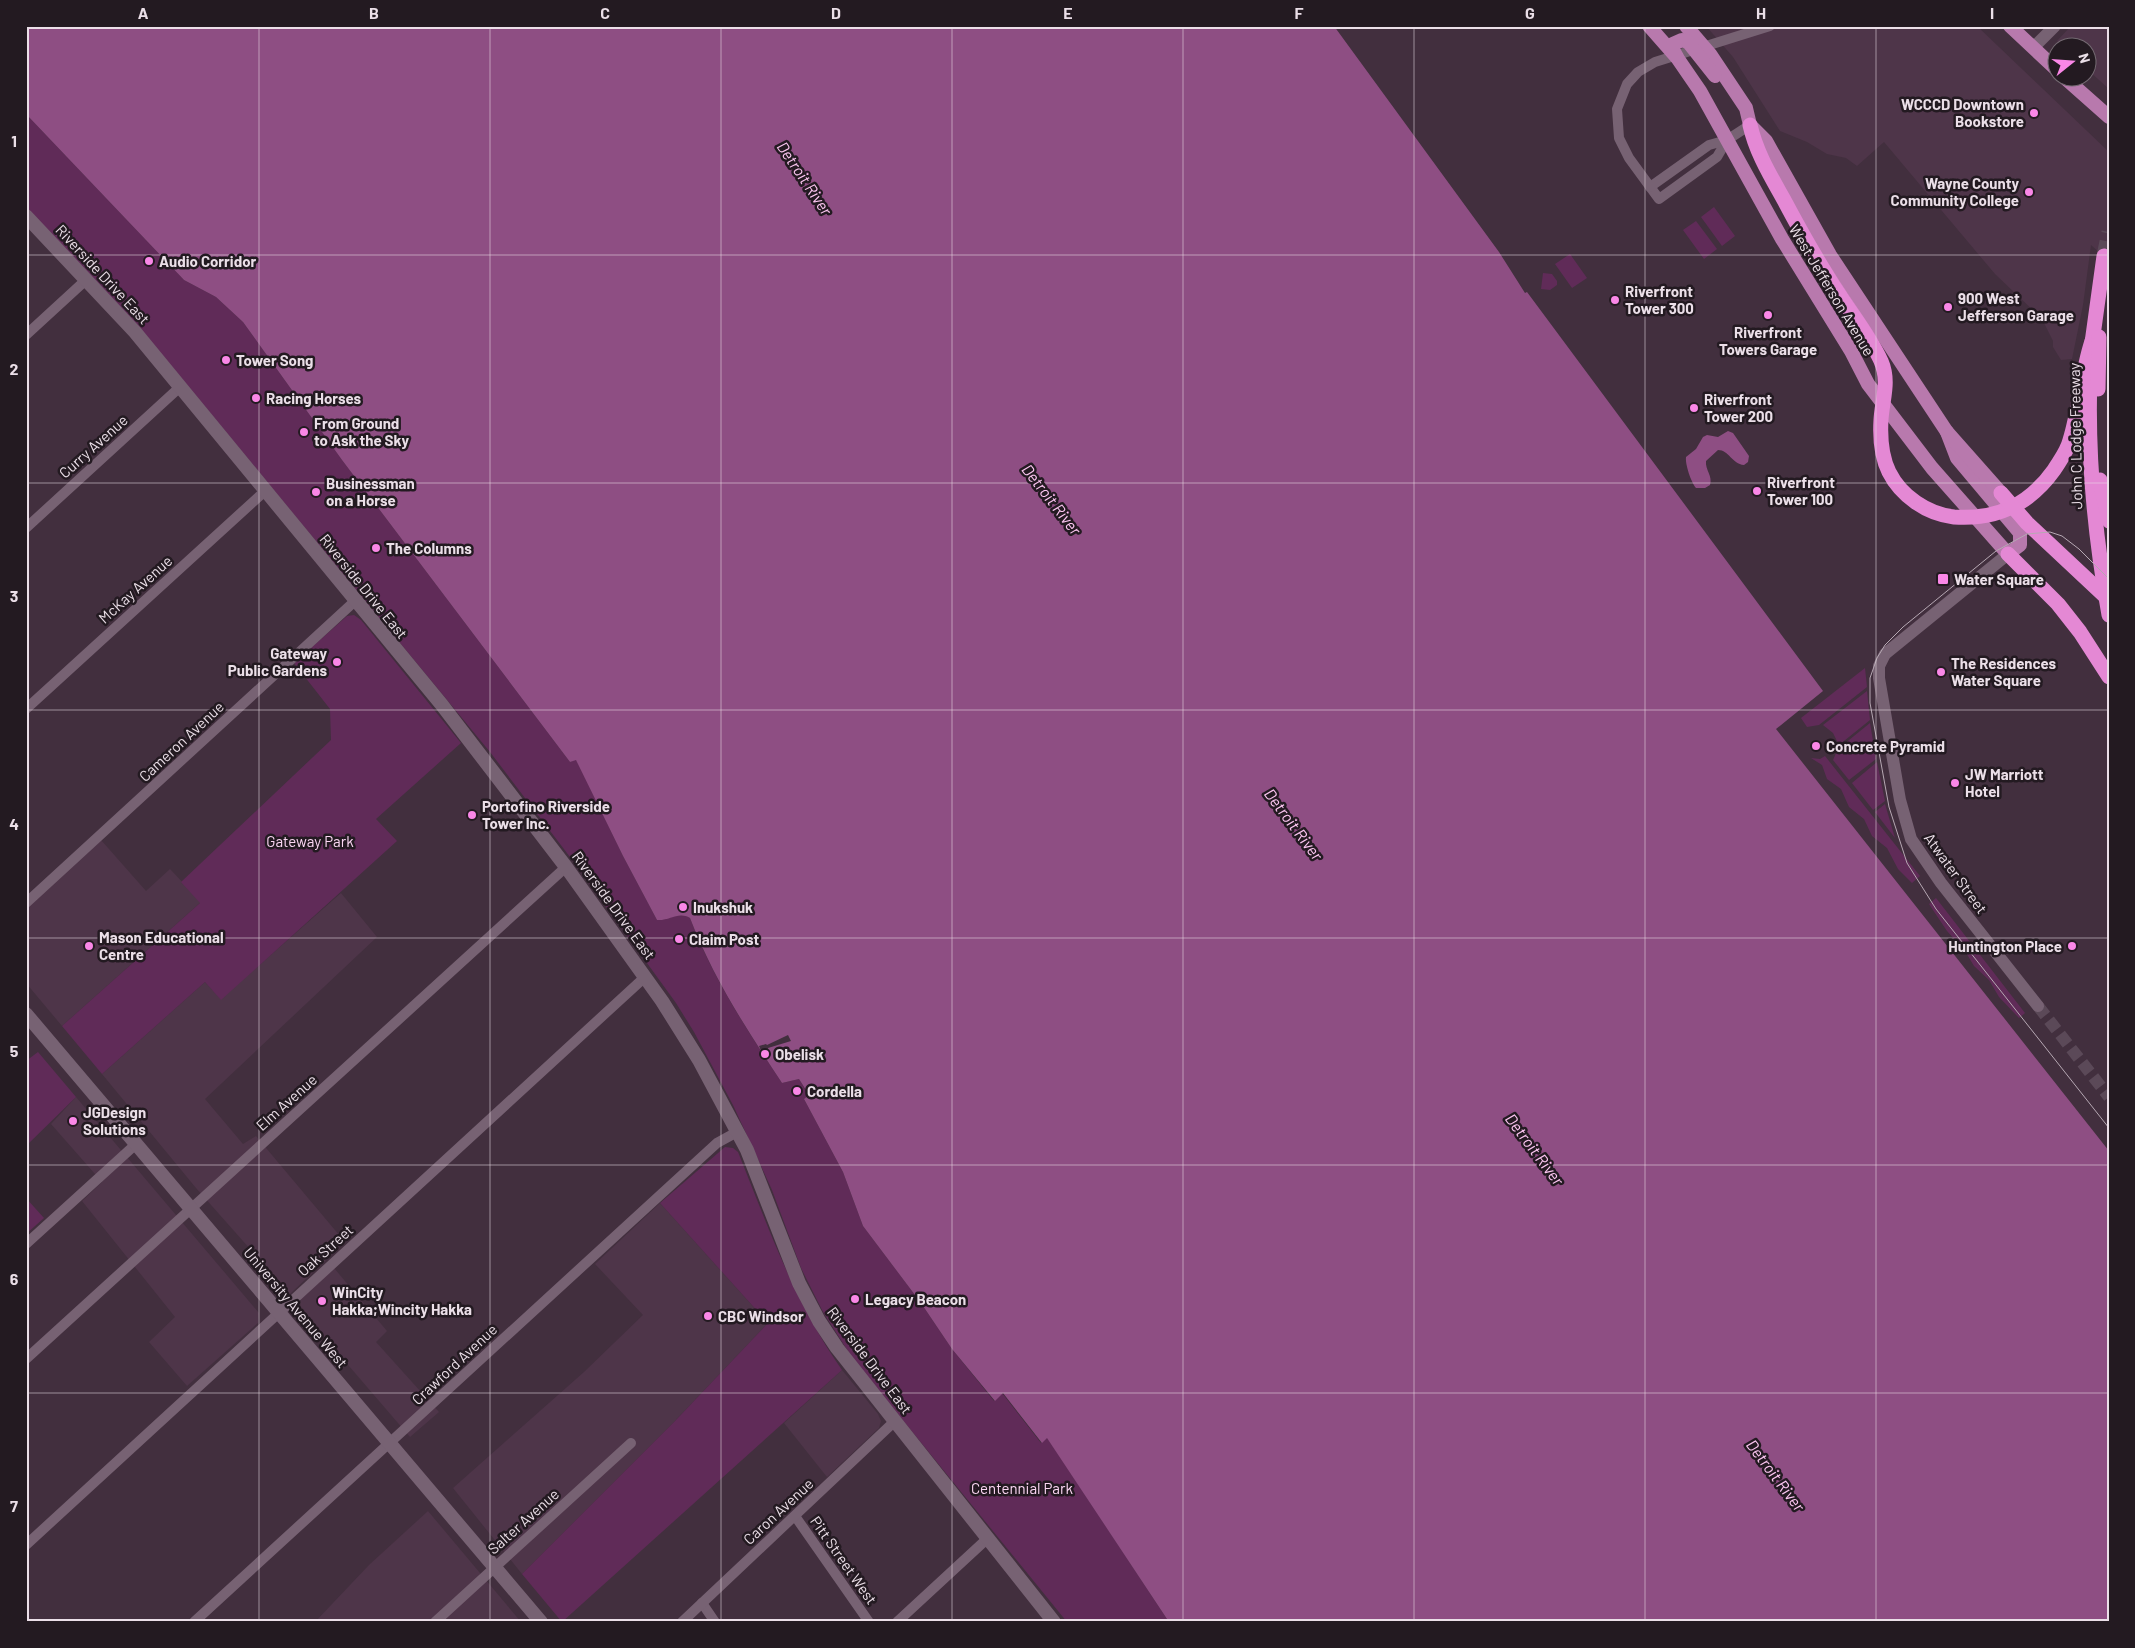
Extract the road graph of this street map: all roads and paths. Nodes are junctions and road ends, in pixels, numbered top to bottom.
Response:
1 (1649, 26) edge
2 (1686, 26) edge
3 (1770, 26) edge
4 (2010, 26) edge
5 (2055, 26) edge
6 (2033, 48) junction
7 (1678, 59) junction
8 (2048, 62) edge
9 (2076, 88) edge
10 (1739, 98) junction
11 (2109, 117) edge
12 (1750, 124) junction
13 (1727, 140) junction
14 (1650, 187) junction
15 (26, 216) edge
16 (2104, 256) dead end
17 (88, 279) junction
18 (2098, 301) junction
19 (26, 335) edge
20 (2092, 341) junction
21 (180, 387) junction
22 (1947, 432) junction
23 (265, 491) junction
24 (2001, 493) joint
25 (2109, 521) edge
26 (26, 528) edge
27 (2008, 554) junction
28 (2109, 600) edge
29 (355, 601) junction
30 (2109, 615) edge
31 (2109, 677) edge
32 (26, 709) edge
33 (566, 867) junction
34 (26, 903) edge
35 (645, 977) junction
36 (2038, 1006) tunnel mouth
37 (26, 1014) edge
38 (737, 1132) junction
39 (136, 1144) junction
40 (191, 1209) junction
41 (26, 1244) edge
42 (279, 1313) junction
43 (26, 1359) edge
44 (895, 1421) junction
45 (389, 1443) junction
46 (631, 1443) dead end
47 (795, 1516) junction
48 (988, 1538) junction
49 (26, 1545) edge
50 (494, 1568) junction
51 (702, 1603) junction
52 (194, 1622) edge
53 (435, 1622) edge
54 (541, 1622) edge
55 (682, 1622) edge
56 (715, 1622) edge
57 (869, 1622) edge
58 (897, 1622) edge
59 (1054, 1622) edge

1 - 7 main road, West Jefferson Avenue
2 - 10 main road, West Jefferson Avenue
3 - 14 street
4 - 6 main road
5 - 6 street
6 - 8 main road
7 - 10 main road
7 - 13 main road, West Jefferson Avenue
9 - 11 main road
10 - 12 main road, West Jefferson Avenue
12 - 13 street
12 - 20 highway
12 - 22 main road, West Jefferson Avenue
13 - 14 street
13 - 14 street
13 - 27 main road, West Jefferson Avenue
15 - 17 main road, Riverside Drive East
16 - 18 highway, John C Lodge Freeway
17 - 19 street
17 - 21 main road, Riverside Drive East
18 - 20 highway, John C Lodge Freeway
18 - 25 highway
20 - 30 highway, John C Lodge Freeway
21 - 23 main road, Riverside Drive East
21 - 26 street, Curry Avenue
22 - 24 main road, West Jefferson Avenue
22 - 27 main road
23 - 29 main road, Riverside Drive East
23 - 32 street, McKay Avenue
24 - 28 highway
27 - 31 highway
27 - 36 street, Atwater Street
29 - 33 main road, Riverside Drive East
29 - 34 street, Cameron Avenue
33 - 35 main road, Riverside Drive East
33 - 40 street, Elm Avenue
35 - 38 main road, Riverside Drive East
35 - 42 street, Oak Street
37 - 39 main road, University Avenue West
38 - 44 main road, Riverside Drive East
38 - 45 street, Crawford Avenue
39 - 40 main road, University Avenue West
39 - 41 street
40 - 42 main road, University Avenue West
40 - 43 street, Elm Avenue
42 - 45 main road, University Avenue West
42 - 49 street, Oak Street
44 - 47 street, Caron Avenue
44 - 48 main road, Riverside Drive East
45 - 50 main road, University Avenue West
45 - 52 street, Crawford Avenue
46 - 50 street, Salter Avenue
47 - 51 street, Caron Avenue
47 - 57 street, Pitt Street West
48 - 58 street
48 - 59 main road, Riverside Drive East
50 - 53 street, Salter Avenue
50 - 54 main road, University Avenue West
51 - 55 street, Caron Avenue
51 - 56 street

